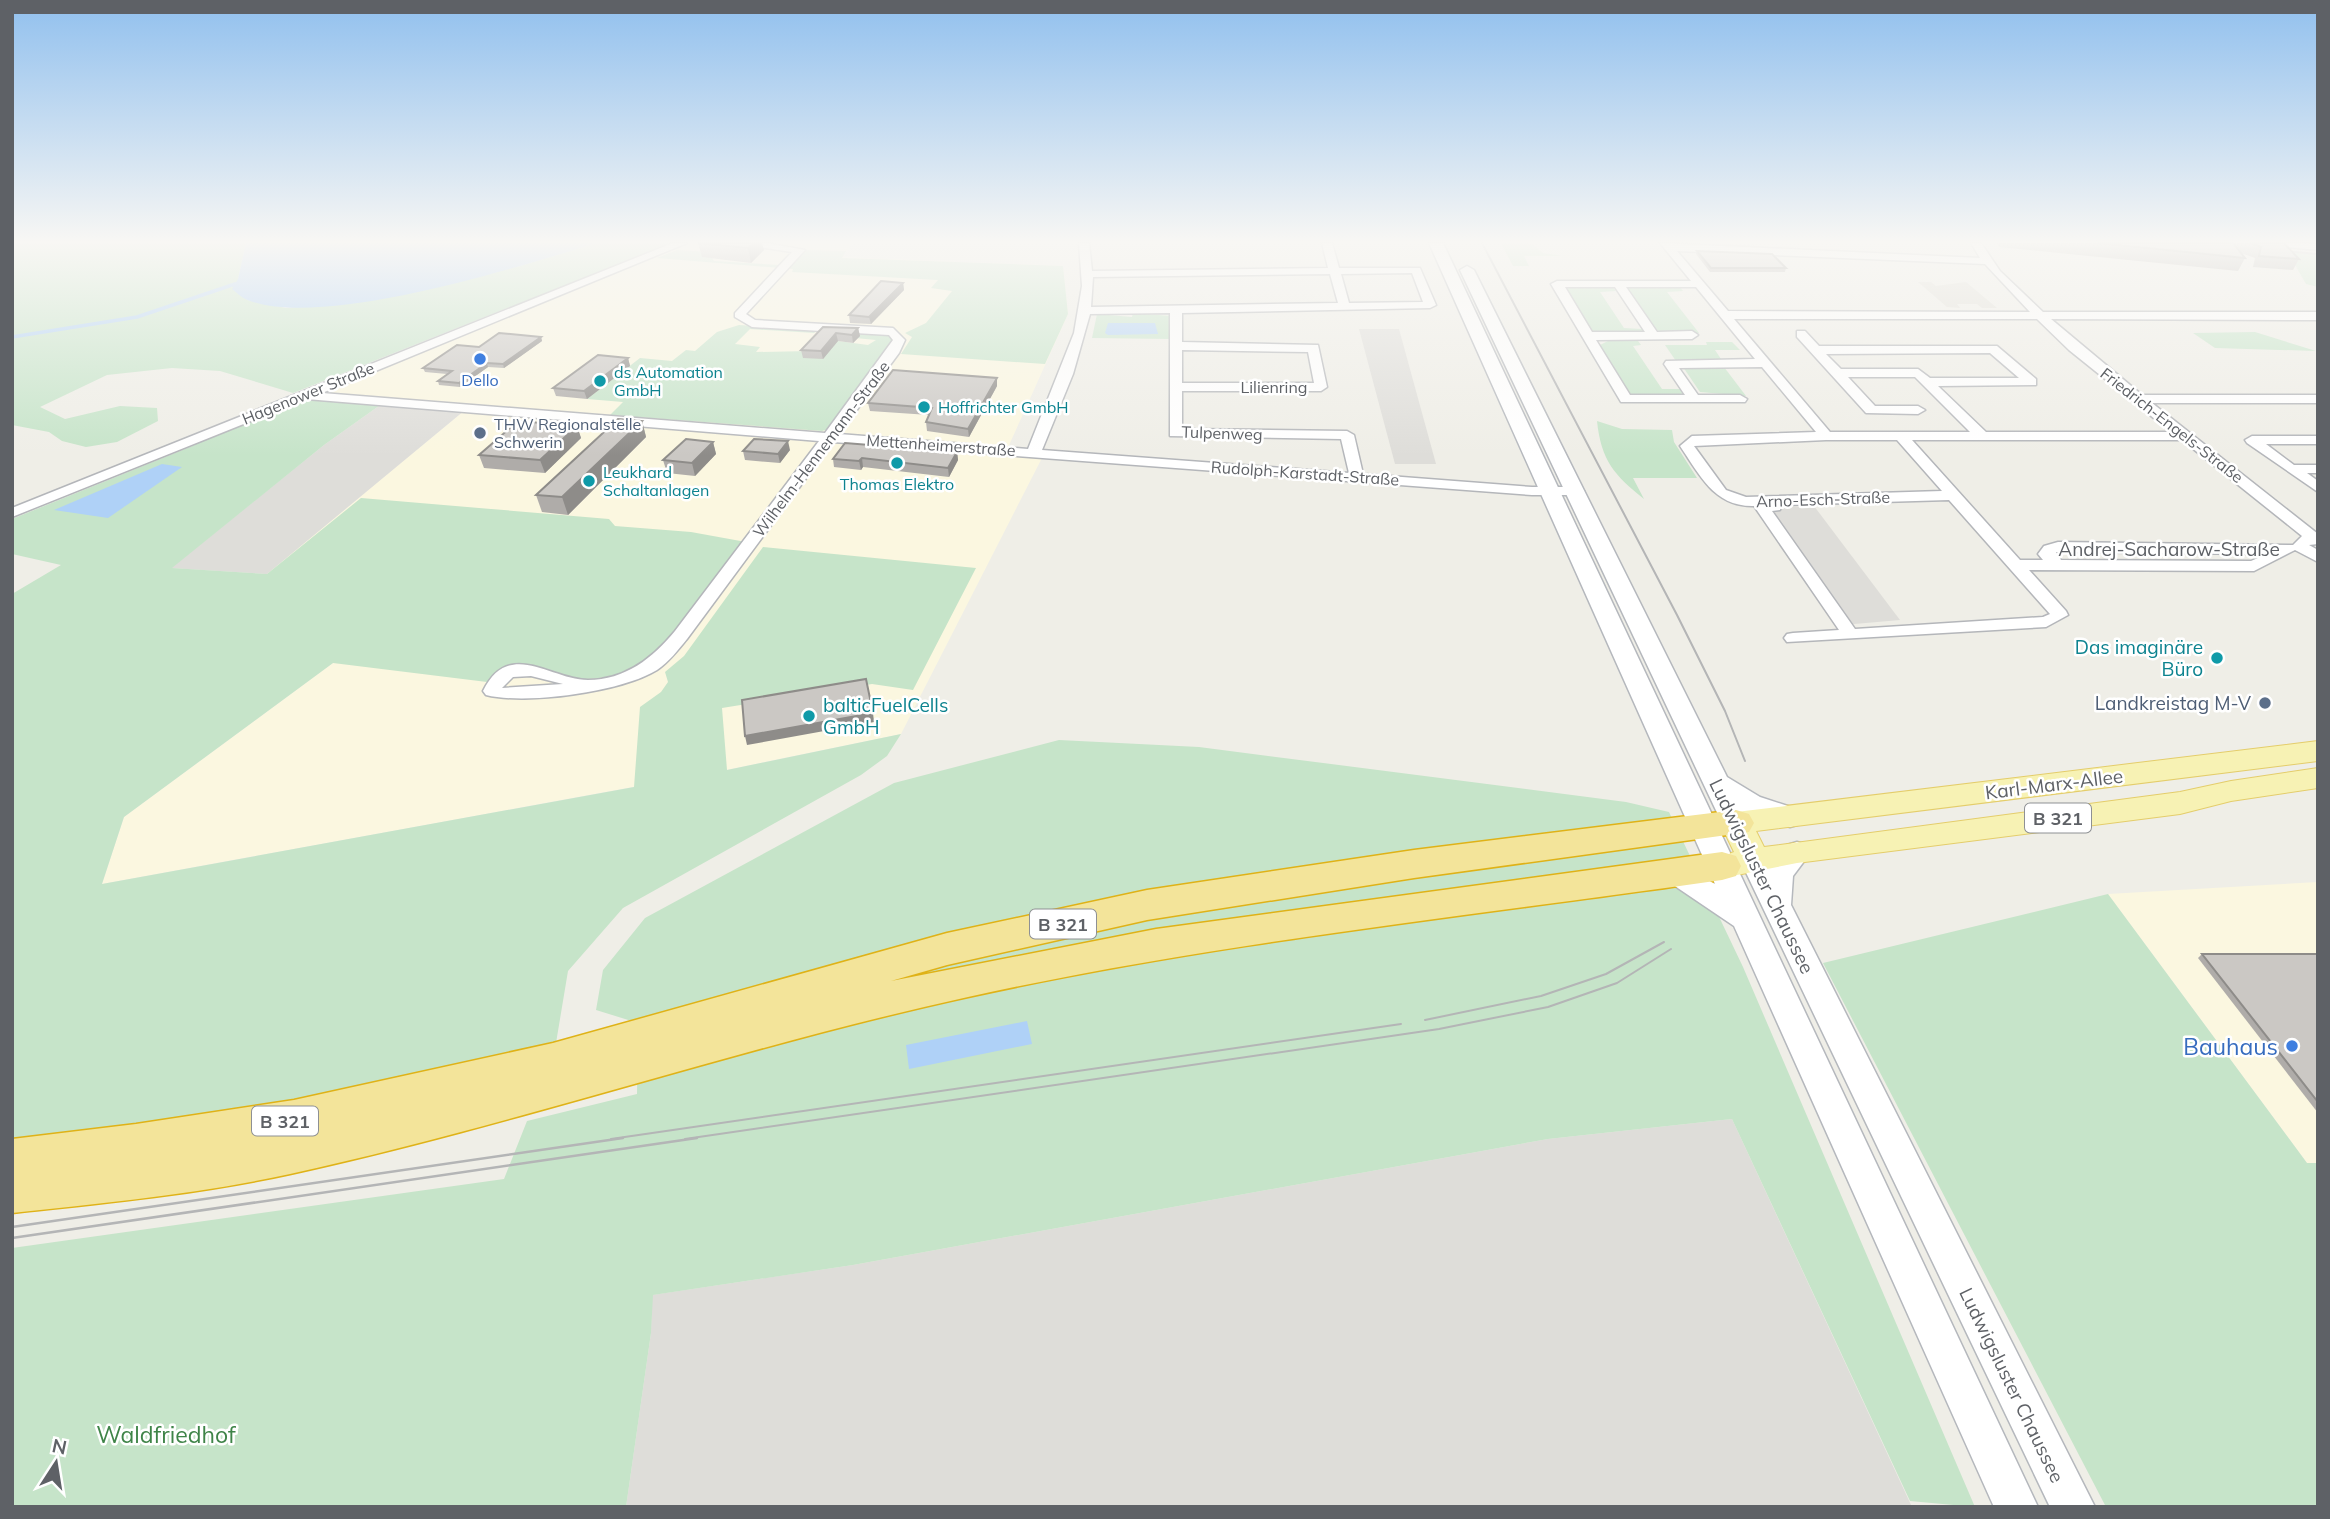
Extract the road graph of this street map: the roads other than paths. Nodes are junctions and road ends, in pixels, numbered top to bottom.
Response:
1 (506, 314) edge
2 (740, 314) edge
3 (1083, 314) edge
4 (1176, 314) edge
5 (1473, 314) edge
6 (1485, 314) edge
7 (1574, 314) edge
8 (1639, 314) edge
9 (1727, 315) joint
10 (2038, 316) junction
11 (2317, 316) edge
12 (1801, 334) dead end
13 (1653, 335) junction
14 (1692, 335) dead end
15 (1586, 336) junction
16 (1176, 346) junction
17 (1816, 350) junction
18 (1766, 363) junction
19 (1838, 373) junction
20 (1927, 382) junction
21 (1175, 387) junction
22 (304, 395) junction
23 (2318, 398) edge
24 (1694, 399) junction
25 (1740, 399) dead end
26 (2139, 399) junction
27 (1918, 410) dead end
28 (1826, 436) junction
29 (1901, 436) junction
30 (1982, 436) junction
31 (2185, 436) junction
32 (831, 437) junction
33 (2318, 440) edge
34 (1034, 452) junction
35 (2291, 469) junction
36 (2318, 470) edge
37 (1357, 477) junction
38 (2318, 488) edge
39 (1564, 491) junction
40 (1954, 495) junction
41 (1814, 506) dead end
42 (12, 513) edge
43 (2317, 540) edge
44 (2295, 549) junction
45 (2318, 557) edge
46 (2016, 565) junction
47 (2057, 565) joint
48 (1851, 635) junction
49 (1793, 638) dead end
50 (581, 684) dead end
51 (2318, 751) edge
52 (2318, 778) edge
53 (1684, 783) junction
54 (1717, 783) junction
55 (1790, 817) junction
56 (1720, 825) junction
57 (1654, 834) junction
58 (1797, 852) junction
59 (1738, 863) junction
60 (1676, 873) junction
61 (1776, 906) junction
62 (1747, 920) junction
63 (629, 1054) junction
64 (553, 1075) junction
65 (12, 1160) edge
66 (12, 1191) edge
67 (2016, 1507) edge
68 (2073, 1507) edge

1 - 22 street, Hagenower Straße
2 - 32 street, Wilhelm-Hennemann-Straße
3 - 34 street
4 - 16 street, Tulpenweg
5 - 39 street, Ludwigsluster Chaussee
6 - 39 street, Ludwigsluster Chaussee
7 - 15 street
8 - 13 street
9 - 10 street
9 - 18 street
10 - 11 street
10 - 26 street, Friedrich-Engels-Straße
12 - 17 street
13 - 14 street
13 - 15 street
15 - 24 street
16 - 21 street, Tulpenweg
16 - 21 street, Lilienring
17 - 19 street
17 - 20 street
18 - 24 street
18 - 28 street
19 - 20 street
19 - 27 street
20 - 30 street
21 - 37 street, Tulpenweg
22 - 32 street, Mettenheimerstraße
22 - 42 street, Hagenower Straße
23 - 26 street
24 - 25 street
26 - 31 street, Friedrich-Engels-Straße
28 - 29 street, Arno-Esch-Straße
28 - 40 street, Arno-Esch-Straße
29 - 30 street, Arno-Esch-Straße
29 - 40 street
30 - 31 street, Arno-Esch-Straße
31 - 43 street, Friedrich-Engels-Straße
32 - 34 street, Mettenheimerstraße
32 - 50 street, Wilhelm-Hennemann-Straße
33 - 35 street
34 - 37 street, Rudolph-Karstadt-Straße
35 - 36 street
35 - 38 street
37 - 39 street, Rudolph-Karstadt-Straße
39 - 53 street, Ludwigsluster Chaussee
39 - 54 street, Ludwigsluster Chaussee
40 - 46 street
41 - 48 street
43 - 44 street, Friedrich-Engels-Straße
44 - 45 street
44 - 47 street, Andrej-Sacharow-Straße
46 - 47 street, Andrej-Sacharow-Straße
46 - 48 street
48 - 49 street
51 - 55 main road, Karl-Marx-Allee / B 321
52 - 58 main road, Karl-Marx-Allee / B 321
53 - 56 street, Ludwigsluster Chaussee
53 - 57 street
54 - 55 street
54 - 56 street, Ludwigsluster Chaussee
55 - 56 main road, B 321
56 - 57 highway, B 321
56 - 59 main road, Ludwigsluster Chaussee
57 - 63 highway, B 321
58 - 59 main road, B 321
58 - 61 main road
59 - 60 highway, B 321
59 - 61 street, Ludwigsluster Chaussee
59 - 62 street, Ludwigsluster Chaussee
60 - 62 street
60 - 63 highway, B 321
61 - 68 street, Ludwigsluster Chaussee
62 - 67 street, Ludwigsluster Chaussee
63 - 64 highway, B 321
64 - 65 highway, B 321
64 - 66 highway, B 321

